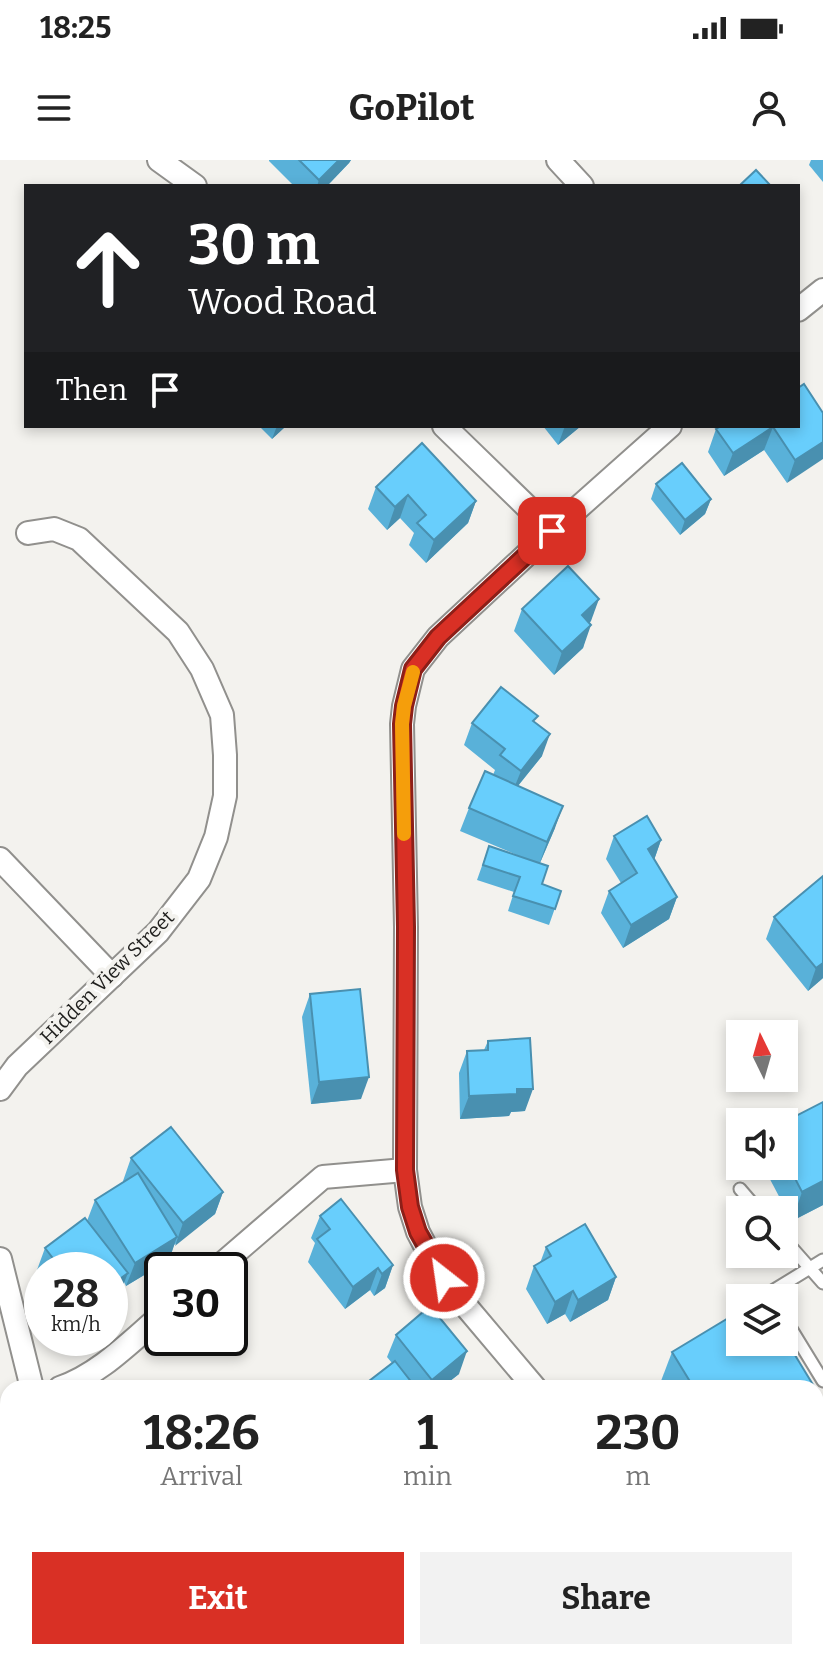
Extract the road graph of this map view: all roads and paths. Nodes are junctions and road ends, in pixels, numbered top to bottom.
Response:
1 (159, 160) edge
2 (558, 160) edge
3 (192, 184) edge
4 (580, 184) edge
5 (823, 290) edge
6 (800, 308) edge
7 (446, 428) edge
8 (668, 428) edge
9 (552, 531) junction
10 (28, 533) dead end
11 (0, 859) edge
12 (112, 976) junction
13 (0, 1089) edge
14 (405, 1170) junction
15 (740, 1189) dead end
16 (746, 1196) edge
17 (236, 1252) edge
18 (798, 1255) edge
19 (0, 1259) edge
20 (823, 1260) edge
21 (810, 1268) junction
22 (823, 1283) edge
23 (784, 1284) edge
24 (144, 1330) edge
25 (798, 1340) edge
26 (30, 1380) edge
27 (80, 1380) edge
28 (528, 1380) edge
29 (822, 1380) edge

1 - 3 street
2 - 4 street
5 - 6 street
7 - 9 street
8 - 9 street
9 - 14 street
10 - 12 street, Hidden View Street
11 - 12 street
12 - 13 street, Hidden View Street
14 - 17 street
14 - 28 street
15 - 16 lane
18 - 21 lane
19 - 26 street
20 - 21 lane
21 - 22 lane
21 - 23 lane
24 - 27 street
25 - 29 lane

